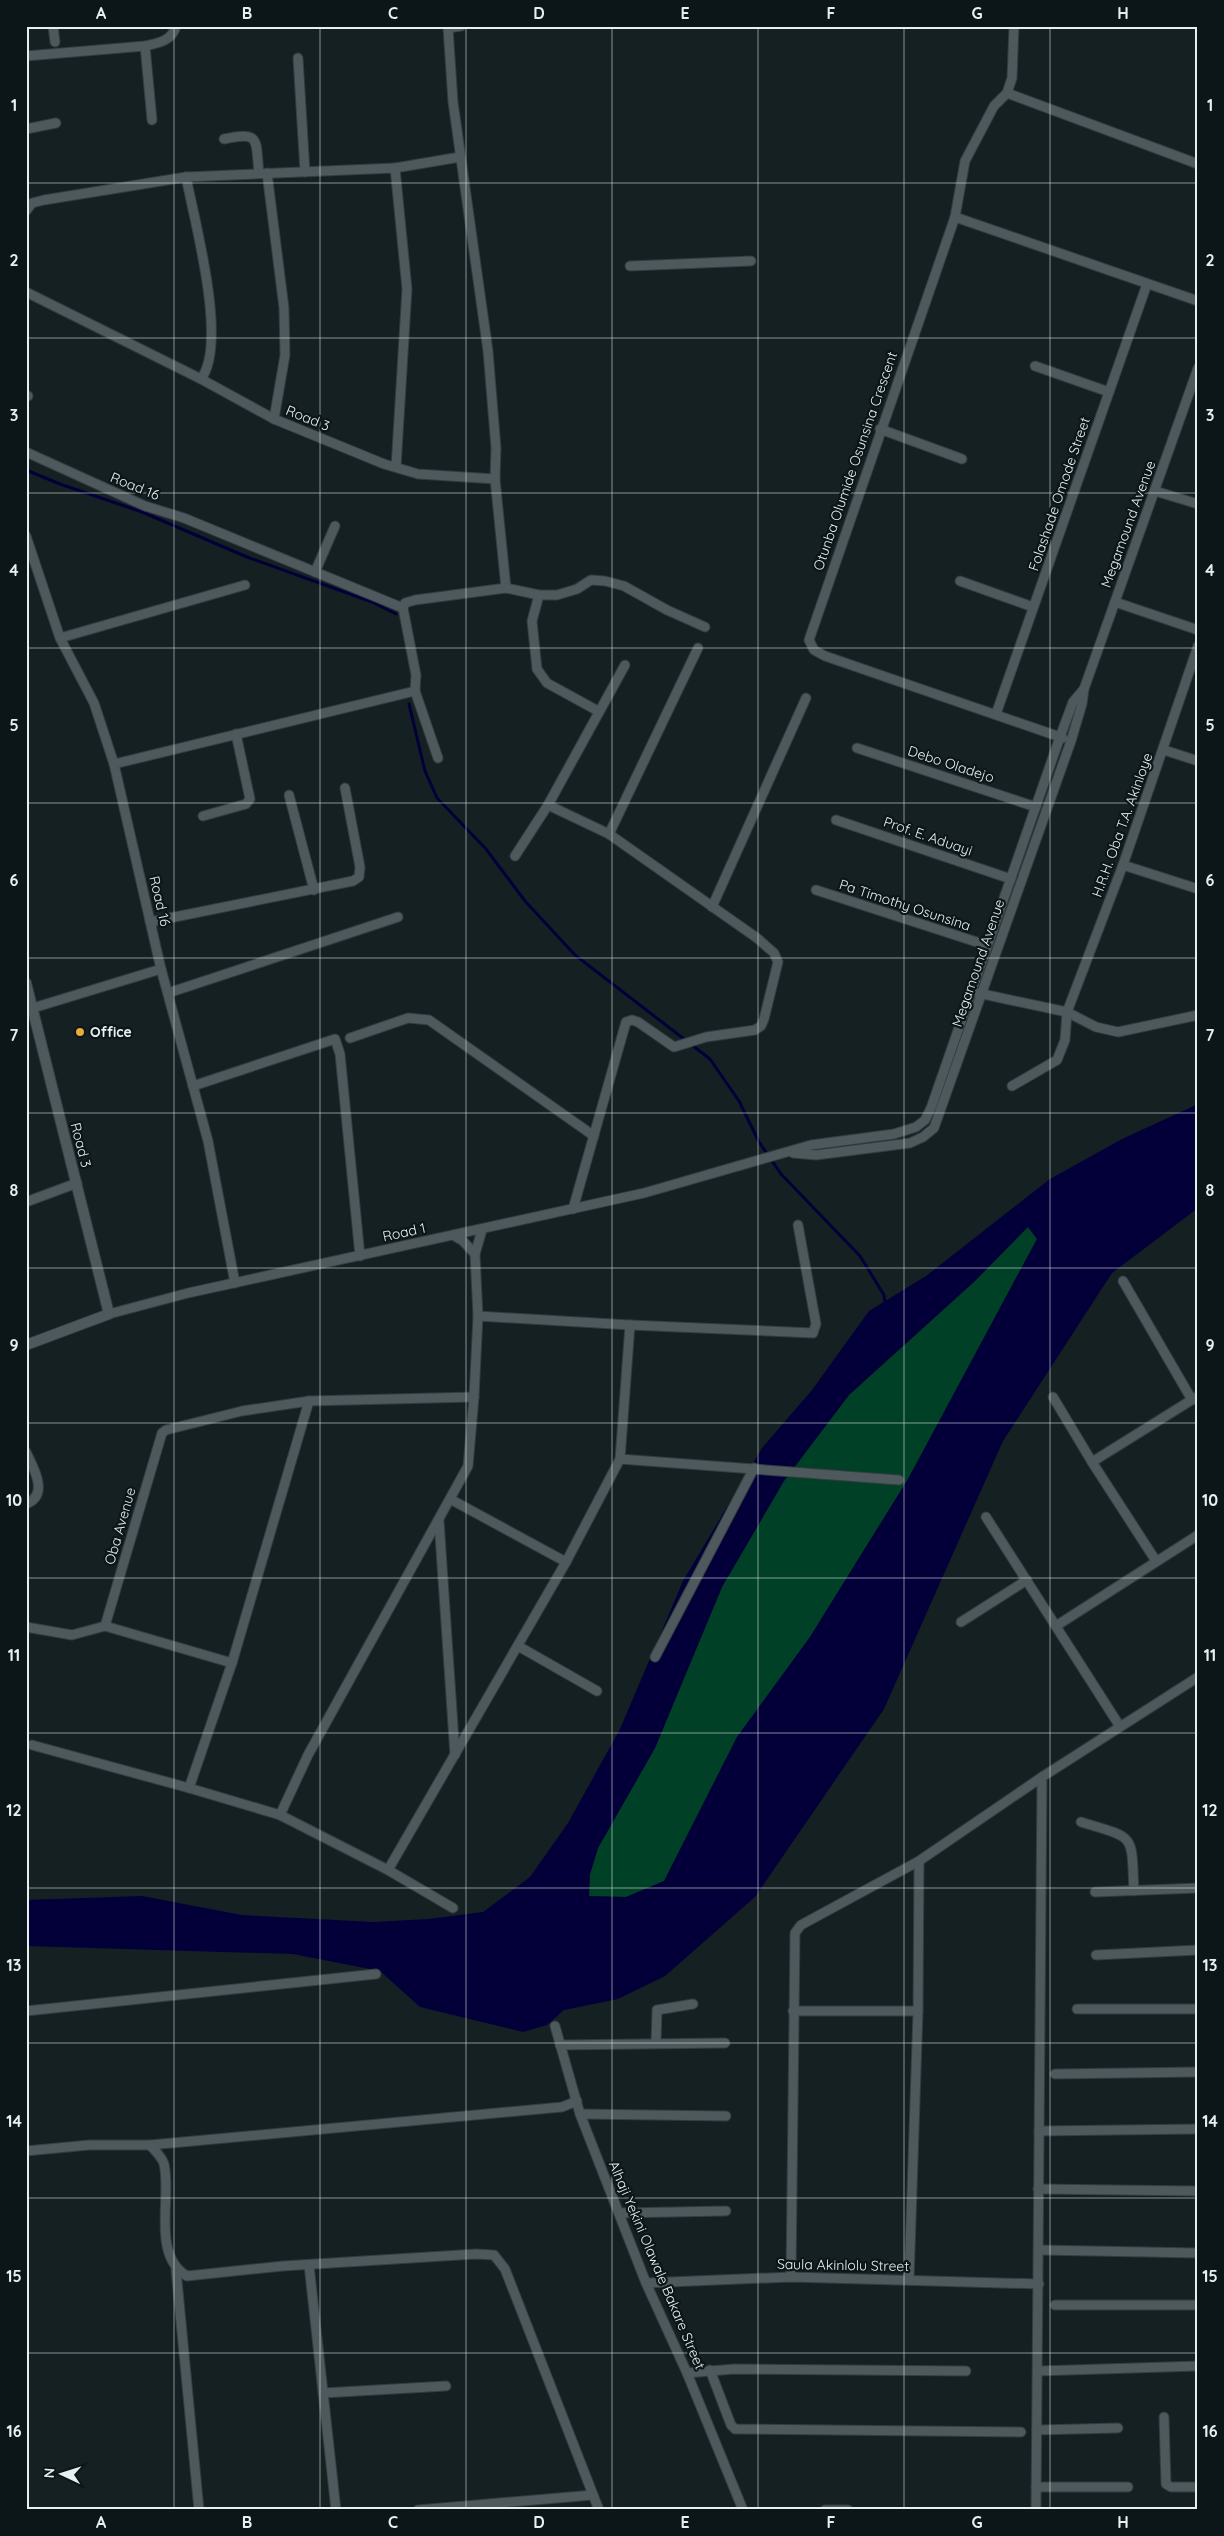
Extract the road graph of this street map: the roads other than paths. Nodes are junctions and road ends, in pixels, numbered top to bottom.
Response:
1 (53, 26) edge
2 (176, 26) edge
3 (461, 26) edge
4 (1014, 26) edge
5 (55, 42) dead end
6 (145, 46) junction
7 (26, 56) edge
8 (298, 58) dead end
9 (1007, 93) junction
10 (152, 120) dead end
11 (56, 123) dead end
12 (26, 129) edge
13 (224, 138) dead end
14 (460, 157) junction
15 (1198, 164) edge
16 (395, 168) junction
17 (306, 172) junction
18 (263, 173) junction
19 (186, 177) junction
20 (26, 211) edge
21 (955, 217) junction
22 (751, 261) dead end
23 (630, 266) dead end
24 (1147, 284) junction
25 (26, 292) edge
26 (1198, 301) edge
27 (1035, 366) dead end
28 (1198, 368) edge
29 (201, 380) junction
30 (1109, 392) junction
31 (274, 420) junction
32 (880, 429) junction
33 (26, 452) edge
34 (962, 459) dead end
35 (396, 467) junction
36 (495, 480) junction
37 (1155, 491) junction
38 (1198, 504) edge
39 (335, 526) dead end
40 (26, 536) edge
41 (315, 572) junction
42 (960, 581) dead end
43 (245, 585) dead end
44 (506, 588) junction
45 (539, 595) junction
46 (1115, 602) junction
47 (1033, 607) junction
48 (403, 608) junction
49 (705, 627) dead end
50 (1198, 630) edge
51 (60, 638) junction
52 (1198, 646) edge
53 (698, 648) dead end
54 (625, 665) dead end
55 (1084, 689) junction
56 (415, 691) junction
57 (806, 698) dead end
58 (598, 711) junction
59 (996, 714) junction
60 (236, 734) junction
61 (1060, 737) junction
62 (1070, 741) junction
63 (857, 748) dead end
64 (1164, 750) junction
65 (438, 758) dead end
66 (1198, 761) edge
67 (114, 764) junction
68 (345, 788) dead end
69 (290, 795) dead end
70 (548, 805) junction
71 (1036, 807) junction
72 (203, 816) dead end
73 (836, 820) dead end
74 (609, 834) junction
75 (515, 856) dead end
76 (1123, 865) junction
77 (1011, 879) junction
78 (1198, 889) edge
79 (314, 890) junction
80 (816, 890) dead end
81 (712, 907) junction
82 (398, 917) dead end
83 (150, 922) junction
84 (986, 945) junction
85 (161, 969) junction
86 (26, 983) edge
87 (971, 991) junction
88 (168, 993) junction
89 (982, 994) junction
90 (33, 1008) junction
91 (1067, 1012) junction
92 (1198, 1015) edge
93 (350, 1038) dead end
94 (193, 1086) junction
95 (1012, 1086) dead end
96 (594, 1136) junction
97 (810, 1145) joint
98 (786, 1153) junction
99 (816, 1155) joint
100 (77, 1183) junction
101 (26, 1202) edge
102 (573, 1209) junction
103 (798, 1226) dead end
104 (482, 1230) junction
105 (453, 1235) junction
106 (475, 1254) junction
107 (360, 1256) junction
108 (1123, 1281) dead end
109 (235, 1283) junction
110 (108, 1314) junction
111 (478, 1316) junction
112 (630, 1325) junction
113 (26, 1345) edge
114 (474, 1397) junction
115 (1053, 1397) dead end
116 (1195, 1398) edge
117 (309, 1401) junction
118 (26, 1452) edge
119 (620, 1459) junction
120 (1092, 1462) junction
121 (754, 1468) junction
122 (899, 1480) dead end
123 (450, 1499) junction
124 (26, 1504) edge
125 (986, 1516) dead end
126 (439, 1520) junction
127 (1198, 1535) edge
128 (1156, 1561) junction
129 (566, 1562) junction
130 (1027, 1580) junction
131 (961, 1622) dead end
132 (105, 1626) junction
133 (1056, 1626) junction
134 (26, 1627) edge
135 (518, 1646) junction
136 (654, 1658) dead end
137 (232, 1663) junction
138 (1198, 1676) edge
139 (597, 1691) dead end
140 (1119, 1725) junction
141 (32, 1745) dead end
142 (455, 1755) junction
143 (1042, 1777) junction
144 (189, 1788) junction
145 (280, 1815) junction
146 (1081, 1822) dead end
147 (919, 1861) junction
148 (388, 1870) junction
149 (1198, 1888) edge
150 (1134, 1891) junction
151 (1095, 1892) dead end
152 (454, 1908) dead end
153 (1198, 1950) edge
154 (1096, 1955) dead end
155 (376, 1974) dead end
156 (693, 2004) dead end
157 (1077, 2009) dead end
158 (1198, 2009) edge
159 (26, 2011) edge
160 (793, 2011) junction
161 (918, 2011) junction
162 (555, 2026) dead end
163 (656, 2043) junction
164 (725, 2043) dead end
165 (560, 2045) junction
166 (1198, 2072) edge
167 (1055, 2074) dead end
168 (577, 2101) junction
169 (580, 2114) junction
170 (726, 2116) dead end
171 (1198, 2129) edge
172 (1039, 2131) junction
173 (150, 2146) junction
174 (26, 2152) edge
175 (1038, 2189) junction
176 (1198, 2191) edge
177 (726, 2211) dead end
178 (620, 2213) junction
179 (1039, 2250) junction
180 (1198, 2253) edge
181 (309, 2265) junction
182 (176, 2270) junction
183 (791, 2277) junction
184 (909, 2280) junction
185 (646, 2283) junction
186 (1039, 2284) junction
187 (1055, 2305) dead end
188 (1198, 2305) edge
189 (1198, 2366) edge
190 (710, 2370) junction
191 (966, 2371) dead end
192 (1038, 2371) junction
193 (687, 2373) junction
194 (446, 2386) dead end
195 (323, 2393) junction
196 (1164, 2418) dead end
197 (1118, 2428) dead end
198 (1037, 2430) junction
199 (1021, 2432) dead end
200 (1036, 2487) junction
201 (1128, 2487) dead end
202 (1198, 2487) edge
203 (593, 2495) junction
204 (199, 2510) edge
205 (336, 2510) edge
206 (418, 2510) edge
207 (599, 2510) edge
208 (743, 2510) edge
209 (825, 2510) edge
210 (848, 2510) edge
211 (1036, 2510) edge

1 - 5 street
2 - 6 street
3 - 14 street
4 - 9 street, Otunba Olumide Osunsina Crescent
6 - 7 street
6 - 10 street
8 - 17 street
9 - 15 street
9 - 21 street, Otunba Olumide Osunsina Crescent
11 - 12 street
13 - 18 street
14 - 16 street
14 - 36 street
16 - 17 street
16 - 35 street
17 - 18 street
18 - 19 street
18 - 31 street
19 - 20 street
19 - 29 street
21 - 24 street
21 - 32 street, Otunba Olumide Osunsina Crescent
22 - 23 street
24 - 26 street
24 - 30 street, Folashade Omode Street
25 - 29 street, Road 3
27 - 30 street
28 - 37 street, Megamound Avenue
29 - 31 street, Road 3
30 - 47 street, Folashade Omode Street
31 - 35 street, Road 3
32 - 34 street
32 - 59 street, Otunba Olumide Osunsina Crescent
33 - 41 street, Road 16
35 - 36 street, Road 3
36 - 44 street
37 - 38 street
37 - 46 street, Megamound Avenue
39 - 41 street
40 - 51 street, Road 16
41 - 48 street, Road 16
42 - 47 street
43 - 51 street
44 - 45 street
44 - 48 street
45 - 49 street
45 - 58 street
46 - 50 street
46 - 55 street, Megamound Avenue
47 - 59 street, Folashade Omode Street
48 - 56 street
51 - 67 street, Road 16
52 - 64 street, H.R.H. Oba T.A. Akinloye
53 - 74 street
54 - 58 street
55 - 61 street, Megamound Avenue
55 - 62 street, Megamound Avenue
56 - 60 street
56 - 65 street
57 - 81 street
58 - 70 street
59 - 61 street, Otunba Olumide Osunsina Crescent
60 - 67 street
60 - 72 street
61 - 62 street, Otunba Olumide Osunsina Crescent
61 - 71 street, Megamound Avenue
62 - 89 street, Megamound Avenue
63 - 71 street, Debo Oladejo
64 - 66 street
64 - 76 street, H.R.H. Oba T.A. Akinloye
67 - 83 street, Road 16
68 - 79 street
69 - 79 street
70 - 74 street
70 - 75 street
71 - 77 street, Megamound Avenue
73 - 77 street, Prof. E. Aduayi
74 - 81 street
76 - 78 street
76 - 91 street, H.R.H. Oba T.A. Akinloye
77 - 84 street, Megamound Avenue
79 - 83 street
80 - 84 street, Pa Timothy Osunsina
81 - 96 street
82 - 88 street
83 - 85 street, Road 16
84 - 87 street, Megamound Avenue
85 - 88 street, Road 16
85 - 90 street
86 - 90 street, Road 3
87 - 89 street
87 - 97 street, Megamound Avenue
88 - 94 street, Road 16
89 - 91 street
89 - 99 street, Megamound Avenue
90 - 100 street, Road 3
91 - 92 street
91 - 95 street, H.R.H. Oba T.A. Akinloye
93 - 96 street
94 - 107 street
94 - 109 street, Road 16
96 - 102 street
97 - 98 street, Road 1
98 - 99 street, Road 1
98 - 102 street, Road 1
100 - 101 street
100 - 110 street, Road 3
102 - 104 street, Road 1
103 - 112 street
104 - 105 street, Road 1
104 - 106 street
105 - 106 street
105 - 107 street, Road 1
106 - 111 street
107 - 109 street, Road 1
108 - 116 street
109 - 110 street, Road 1
110 - 113 street, Road 1
111 - 112 street
111 - 114 street
112 - 119 street
114 - 117 street
114 - 123 street
115 - 120 street
116 - 120 street
117 - 132 street, Oba Avenue
117 - 137 street
118 - 124 street
119 - 121 street
119 - 129 street
120 - 128 street
121 - 122 street
121 - 136 street
123 - 126 street
123 - 129 street
125 - 130 street
126 - 142 street
126 - 145 street
127 - 128 street
128 - 133 street
129 - 135 street
130 - 131 street
130 - 133 street
132 - 134 street
132 - 137 street
133 - 140 street
135 - 139 street
135 - 142 street
137 - 144 street
138 - 140 street
140 - 143 street
141 - 144 street
142 - 148 street
143 - 147 street
143 - 172 street
144 - 145 street
145 - 148 street
146 - 150 street
147 - 160 street
147 - 161 street
148 - 152 street
149 - 150 street
150 - 151 street
153 - 154 street
155 - 159 street
156 - 163 street
157 - 158 street
160 - 161 street
160 - 183 street
161 - 184 street
162 - 165 street, Alhaji Yekini Olawale Bakare Street
163 - 164 street
163 - 165 street
165 - 168 street, Alhaji Yekini Olawale Bakare Street
166 - 167 street
168 - 169 street, Alhaji Yekini Olawale Bakare Street
168 - 173 street
169 - 170 street
169 - 178 street, Alhaji Yekini Olawale Bakare Street
171 - 172 street
172 - 175 street
173 - 174 street
173 - 182 street
175 - 176 street
175 - 179 street
177 - 178 street
178 - 185 street, Alhaji Yekini Olawale Bakare Street
179 - 180 street
179 - 186 street
181 - 182 street
181 - 195 street
181 - 203 street
182 - 204 street
183 - 184 street, Saula Akinlolu Street
183 - 185 street, Saula Akinlolu Street
184 - 186 street, Saula Akinlolu Street
185 - 193 street, Alhaji Yekini Olawale Bakare Street
186 - 192 street
187 - 188 street
189 - 192 street
190 - 191 street
190 - 193 street
190 - 199 street
192 - 198 street
193 - 208 street, Alhaji Yekini Olawale Bakare Street
194 - 195 street
195 - 205 street
196 - 202 street
197 - 198 street
198 - 200 street
200 - 201 street
200 - 211 street
203 - 206 street
203 - 207 street
209 - 210 street

